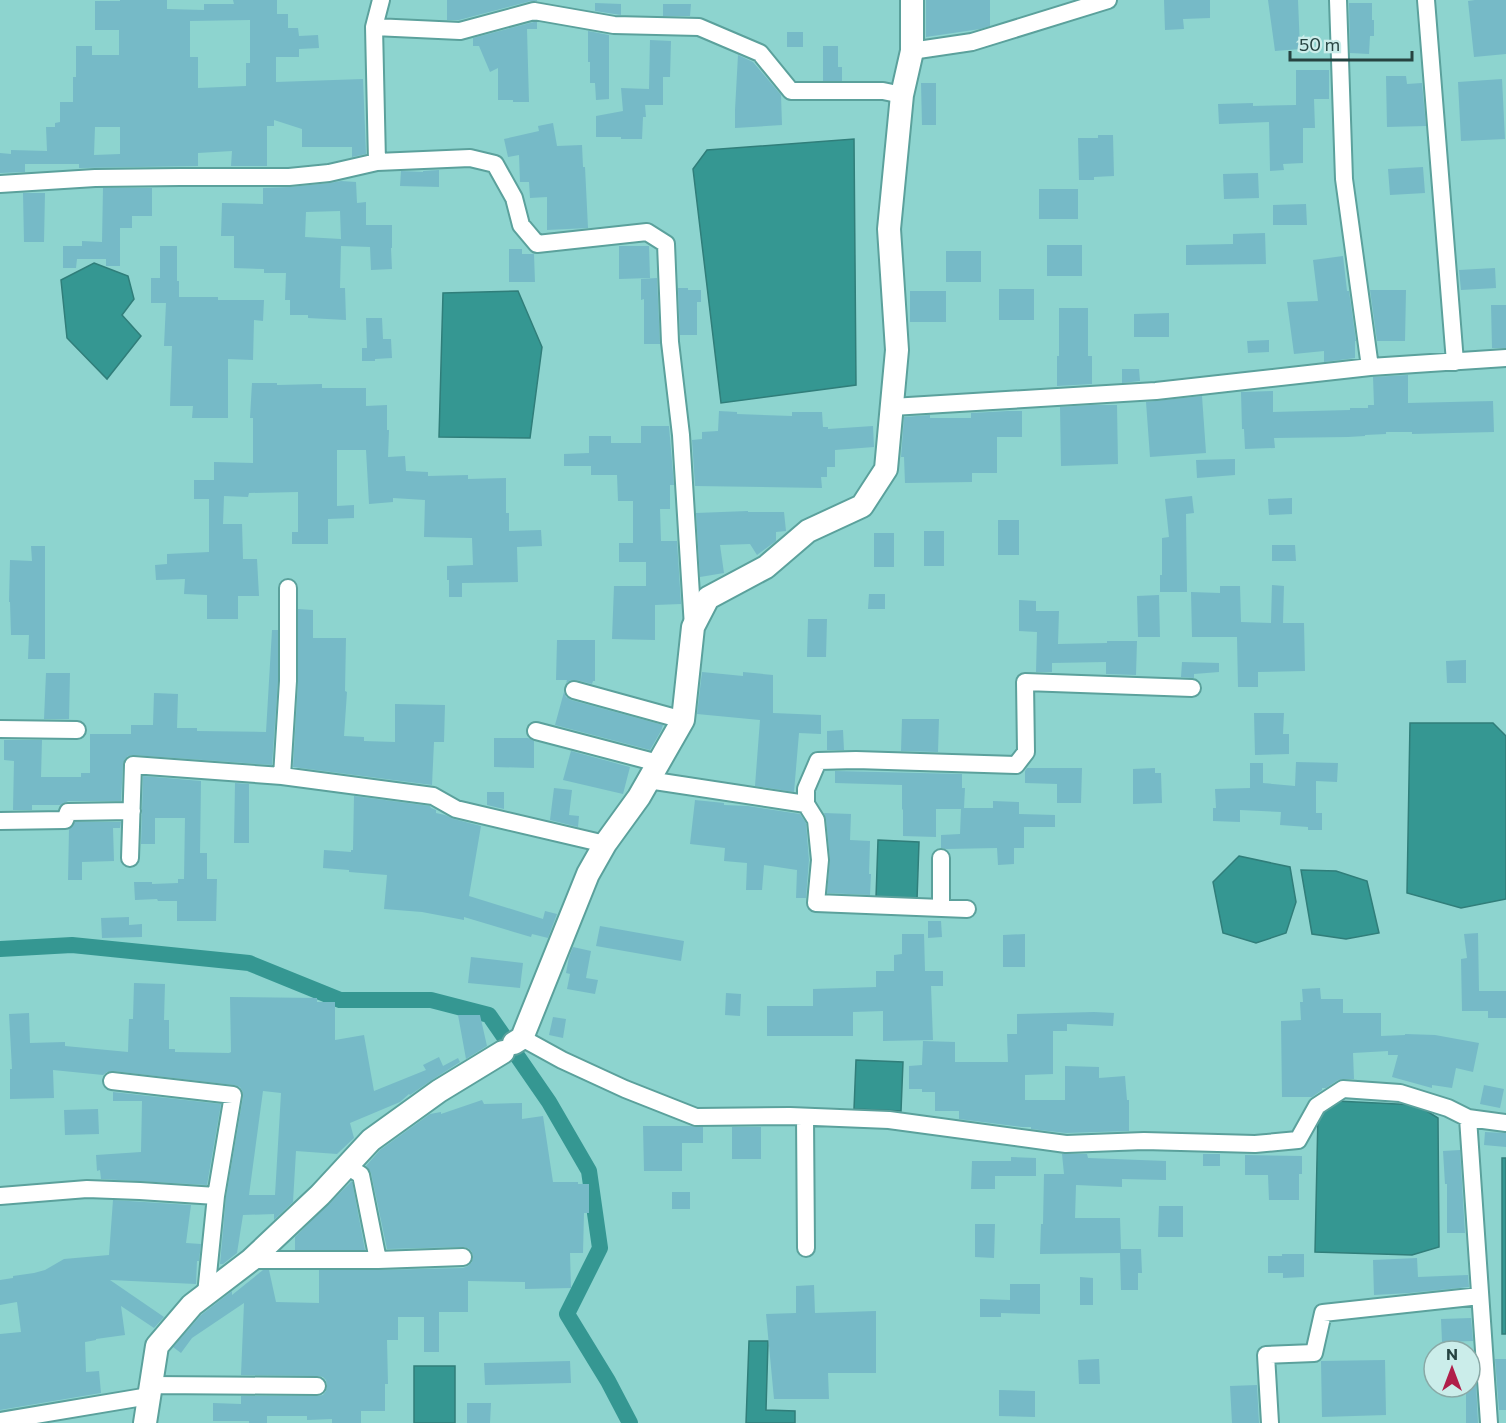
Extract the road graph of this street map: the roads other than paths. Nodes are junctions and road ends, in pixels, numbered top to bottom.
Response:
1 (381, 0) edge
2 (912, 0) edge
3 (1108, 0) edge
4 (1338, 0) edge
5 (1426, 0) edge
6 (374, 27) junction
7 (918, 50) dead end
8 (902, 95) junction
9 (377, 162) junction
10 (0, 184) edge
11 (1506, 358) edge
12 (1455, 362) junction
13 (1370, 367) junction
14 (892, 407) junction
15 (288, 588) dead end
16 (693, 627) junction
17 (1192, 688) dead end
18 (574, 690) dead end
19 (683, 720) junction
20 (0, 729) edge
21 (77, 730) dead end
22 (536, 732) dead end
23 (653, 772) junction
24 (282, 776) junction
25 (806, 804) junction
26 (132, 811) junction
27 (0, 820) edge
28 (605, 844) junction
29 (130, 858) dead end
30 (941, 858) dead end
31 (941, 908) junction
32 (967, 909) dead end
33 (513, 1044) junction
34 (112, 1081) dead end
35 (805, 1117) junction
36 (1468, 1118) junction
37 (1506, 1124) edge
38 (347, 1166) junction
39 (0, 1196) edge
40 (216, 1196) junction
41 (806, 1248) dead end
42 (463, 1257) dead end
43 (250, 1260) junction
44 (378, 1260) junction
45 (206, 1294) junction
46 (1480, 1296) junction
47 (317, 1386) dead end
48 (150, 1390) junction
49 (0, 1421) edge
50 (145, 1423) edge
51 (1270, 1423) edge
52 (1489, 1423) edge

1 - 6 street
2 - 8 street
3 - 7 street
4 - 13 street
5 - 12 street
6 - 8 street
6 - 9 street
8 - 14 street
9 - 10 street
9 - 16 street
11 - 12 street
12 - 13 street
13 - 14 street
14 - 16 street
15 - 24 street
16 - 19 street
17 - 25 street
18 - 19 street
19 - 23 street
20 - 21 street
22 - 23 street
23 - 25 street
23 - 28 street
24 - 26 street
24 - 28 street
25 - 31 street
26 - 27 street
26 - 29 street
28 - 33 street
30 - 31 street
31 - 32 street
33 - 35 street
33 - 38 street
34 - 40 street
35 - 36 street
35 - 41 street
36 - 37 street
36 - 46 street
38 - 43 street
38 - 44 street
39 - 40 street
40 - 45 street
42 - 44 street
43 - 44 street
43 - 45 street
45 - 48 street
46 - 51 street
46 - 52 street
47 - 48 street
48 - 49 street
48 - 50 street

